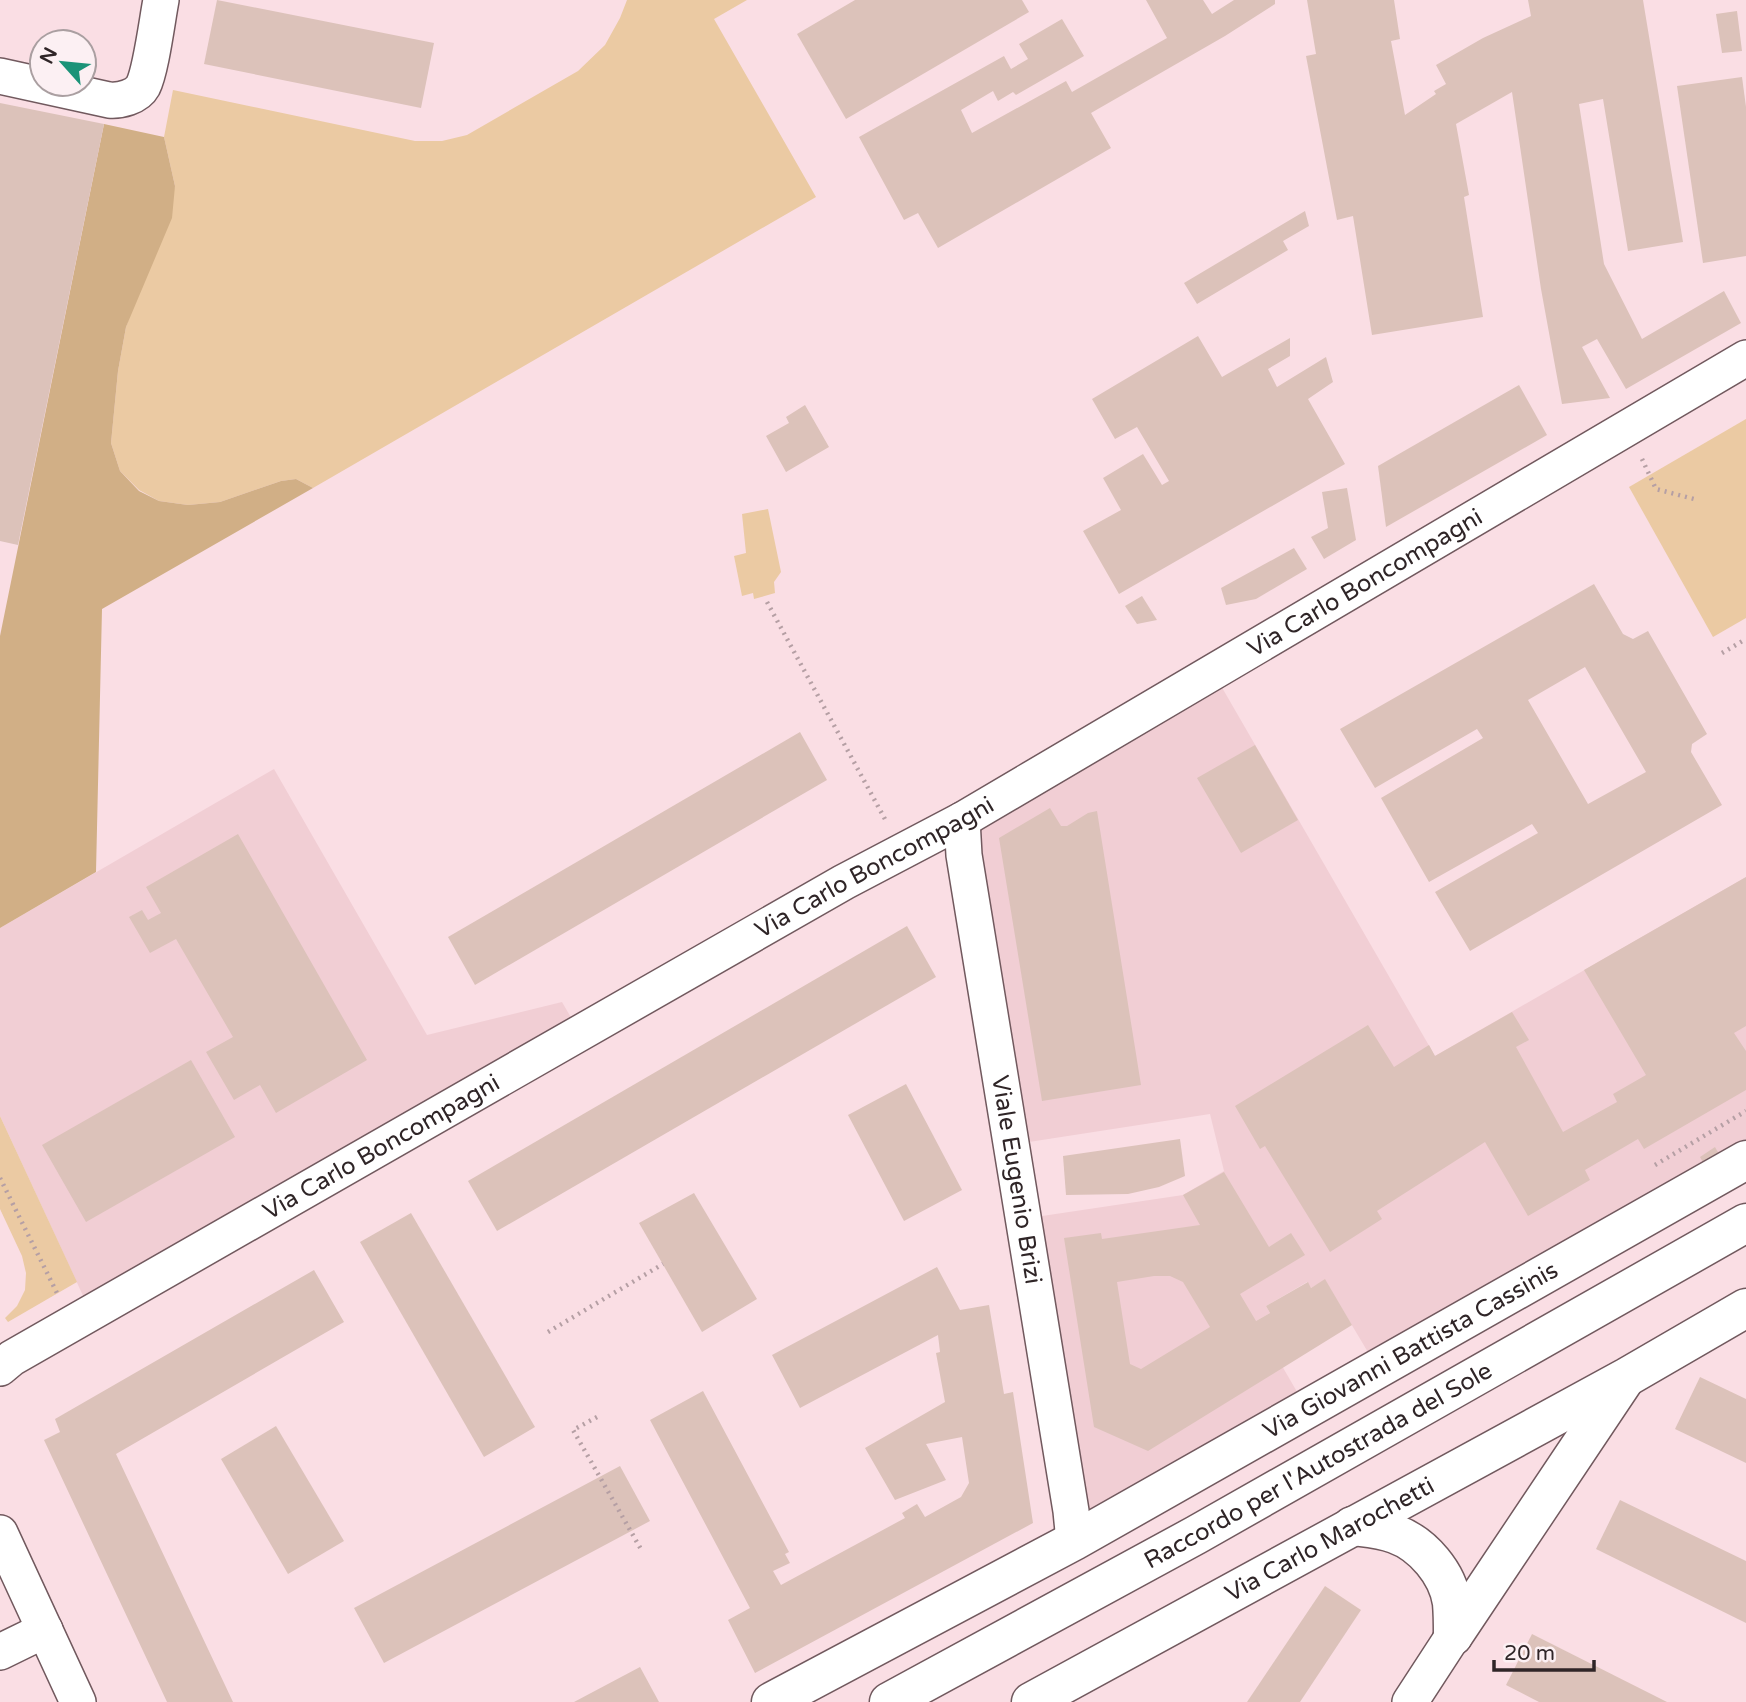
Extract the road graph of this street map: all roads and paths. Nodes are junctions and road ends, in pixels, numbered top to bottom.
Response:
1 (161, 0) edge
2 (0, 76) edge
3 (1746, 358) edge
4 (1640, 456) dead end
5 (1694, 499) dead end
6 (767, 602) dead end
7 (1746, 639) edge
8 (1722, 653) dead end
9 (962, 820) junction
10 (888, 825) dead end
11 (1746, 1111) edge
12 (1746, 1160) edge
13 (1655, 1165) dead end
14 (0, 1178) edge
15 (1746, 1223) edge
16 (663, 1264) dead end
17 (60, 1300) dead end
18 (1746, 1308) edge
19 (548, 1332) dead end
20 (0, 1368) edge
21 (1627, 1377) junction
22 (597, 1417) dead end
23 (1352, 1526) junction
24 (0, 1533) edge
25 (1074, 1541) junction
26 (642, 1551) dead end
27 (45, 1630) junction
28 (1453, 1636) junction
29 (0, 1652) edge
30 (78, 1702) edge
31 (771, 1702) edge
32 (889, 1702) edge
33 (1031, 1702) edge
34 (1410, 1702) edge

1 - 2 street
3 - 9 street, Via Carlo Boncompagni
4 - 5 path
6 - 10 path
7 - 8 path
9 - 20 street, Via Carlo Boncompagni
9 - 25 street, Viale Eugenio Brizi
11 - 13 path
12 - 25 main road, Via Giovanni Battista Cassinis
14 - 17 path
15 - 32 main road, Raccordo per l'Autostrada del Sole
16 - 19 path
18 - 21 main road
21 - 23 main road, Via Carlo Marochetti
21 - 28 main road
22 - 26 path
23 - 28 main road
23 - 33 main road, Via Carlo Marochetti
24 - 27 street
25 - 31 main road
27 - 29 street
27 - 30 street
28 - 34 street

